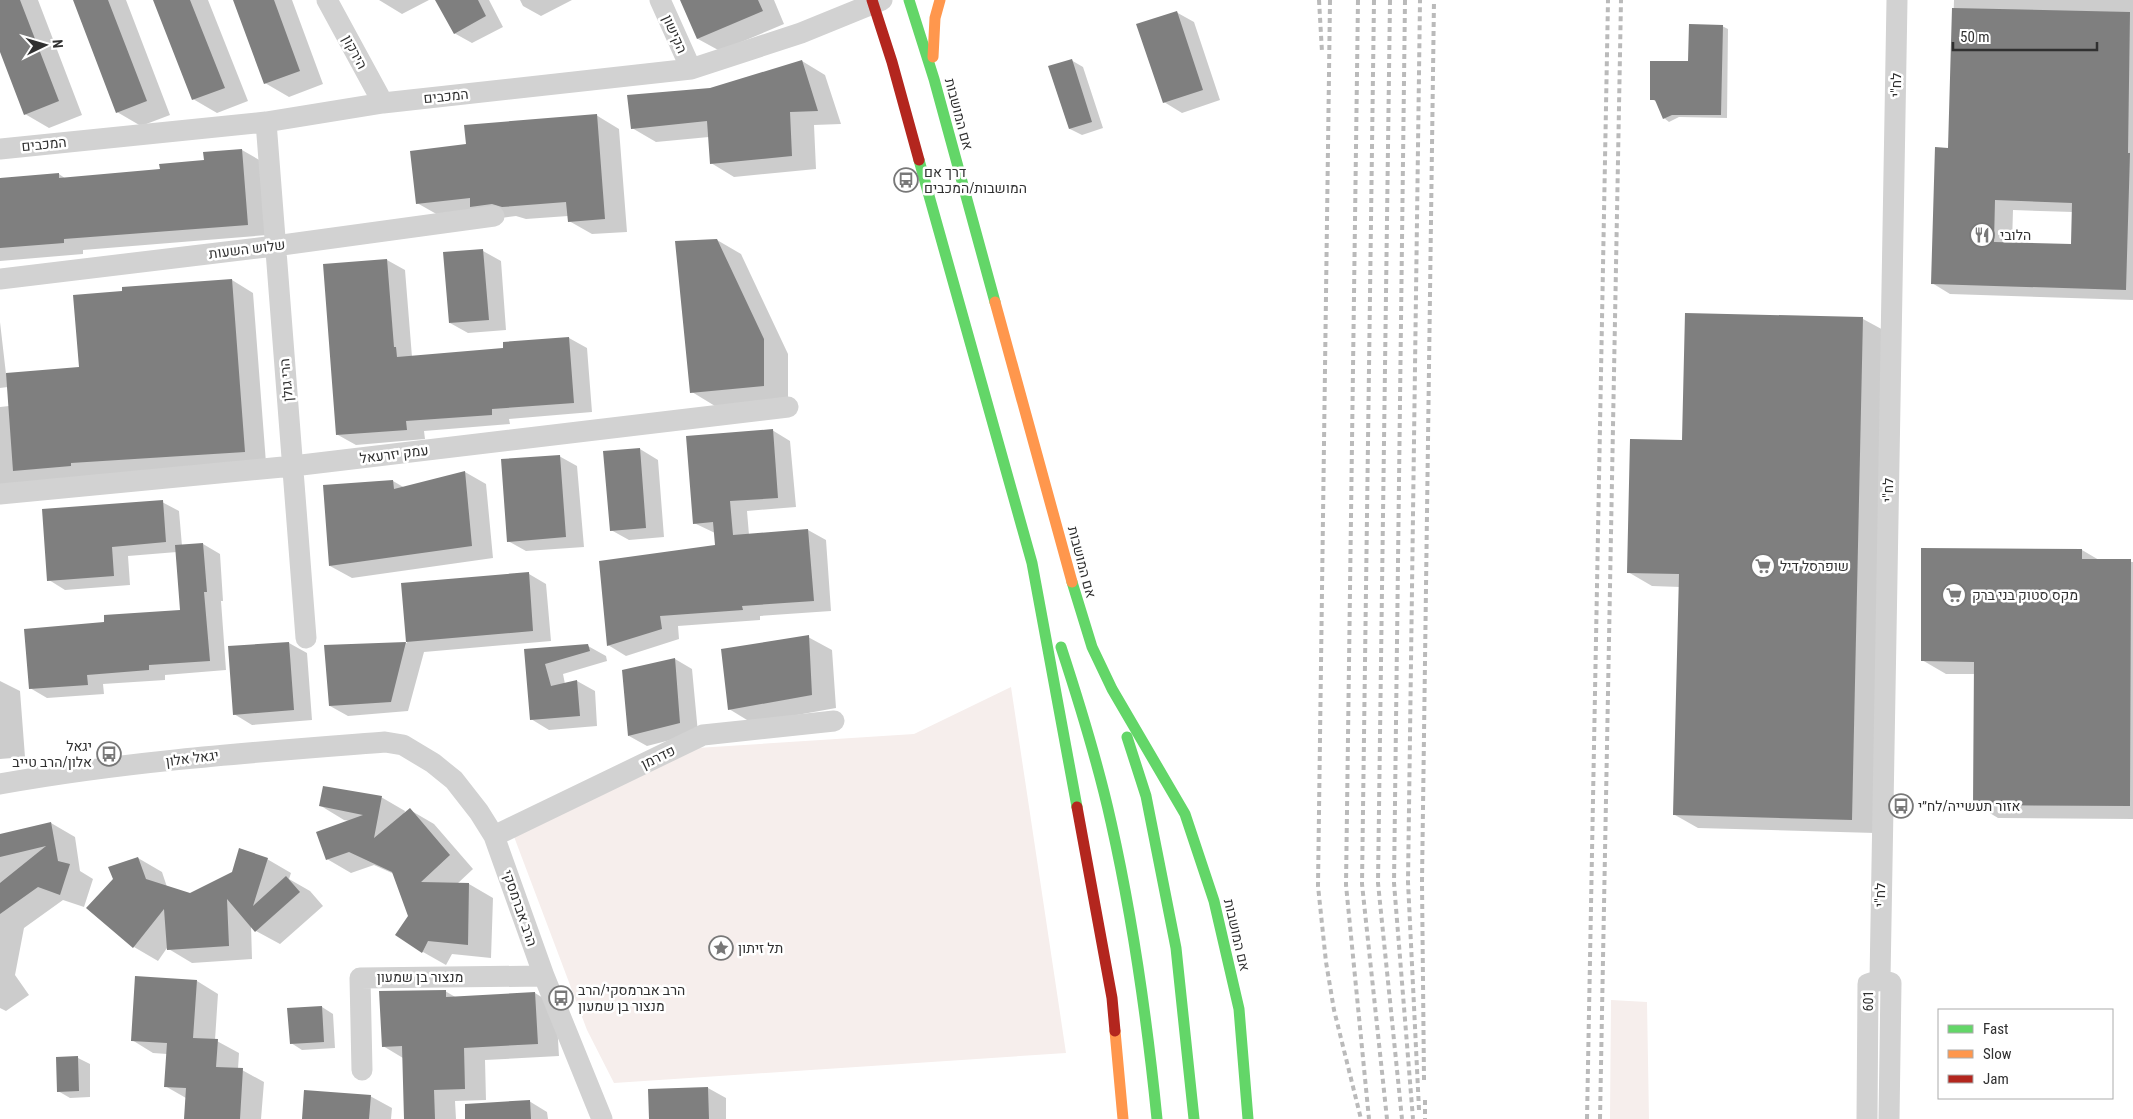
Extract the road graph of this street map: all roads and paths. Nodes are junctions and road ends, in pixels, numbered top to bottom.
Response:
1 (327, 0) edge
2 (660, 0) edge
3 (908, 0) edge
4 (940, 0) edge
5 (1897, 0) edge
6 (876, 1) edge
7 (691, 69) junction
8 (934, 79) junction
9 (382, 103) junction
10 (266, 122) junction
11 (0, 149) edge
12 (494, 216) dead end
13 (275, 246) junction
14 (0, 278) edge
15 (788, 407) dead end
16 (292, 466) junction
17 (0, 494) edge
18 (1032, 564) junction
19 (306, 638) dead end
20 (1112, 689) junction
21 (834, 721) dead end
22 (385, 742) joint
23 (0, 784) edge
24 (494, 836) junction
25 (544, 976) junction
26 (1880, 980) junction
27 (362, 1070) dead end
28 (602, 1119) edge
29 (1123, 1119) edge
30 (1157, 1119) edge
31 (1194, 1119) edge
32 (1248, 1119) edge
33 (1867, 1119) edge
34 (1889, 1119) edge

1 - 9 street, הירקון
2 - 7 street, הקישון
3 - 8 main road, אם המושבות
4 - 8 main road
5 - 26 street, לח"י
6 - 7 street, המכבים
6 - 18 main road
7 - 9 street, המכבים
8 - 20 main road, אם המושבות
9 - 10 street, המכבים
10 - 11 street, המכבים
10 - 13 street, הרי גולן
12 - 13 street, שלוש השעות
13 - 14 street, שלוש השעות
13 - 16 street, הרי גולן
15 - 16 street, עמק יזרעאל
16 - 17 street, עמק יזרעאל
16 - 19 street, הרי גולן
18 - 29 main road
18 - 30 main road
20 - 31 main road
20 - 32 main road, אם המושבות
21 - 24 street, פדרמן
22 - 23 street, יגאל אלון
22 - 24 street, הרב אברמסקי
24 - 25 street, הרב אברמסקי
25 - 27 street, מנצור בן שמעון
25 - 28 street, הרב אברמסקי
26 - 33 street, 601
26 - 34 street, 601

